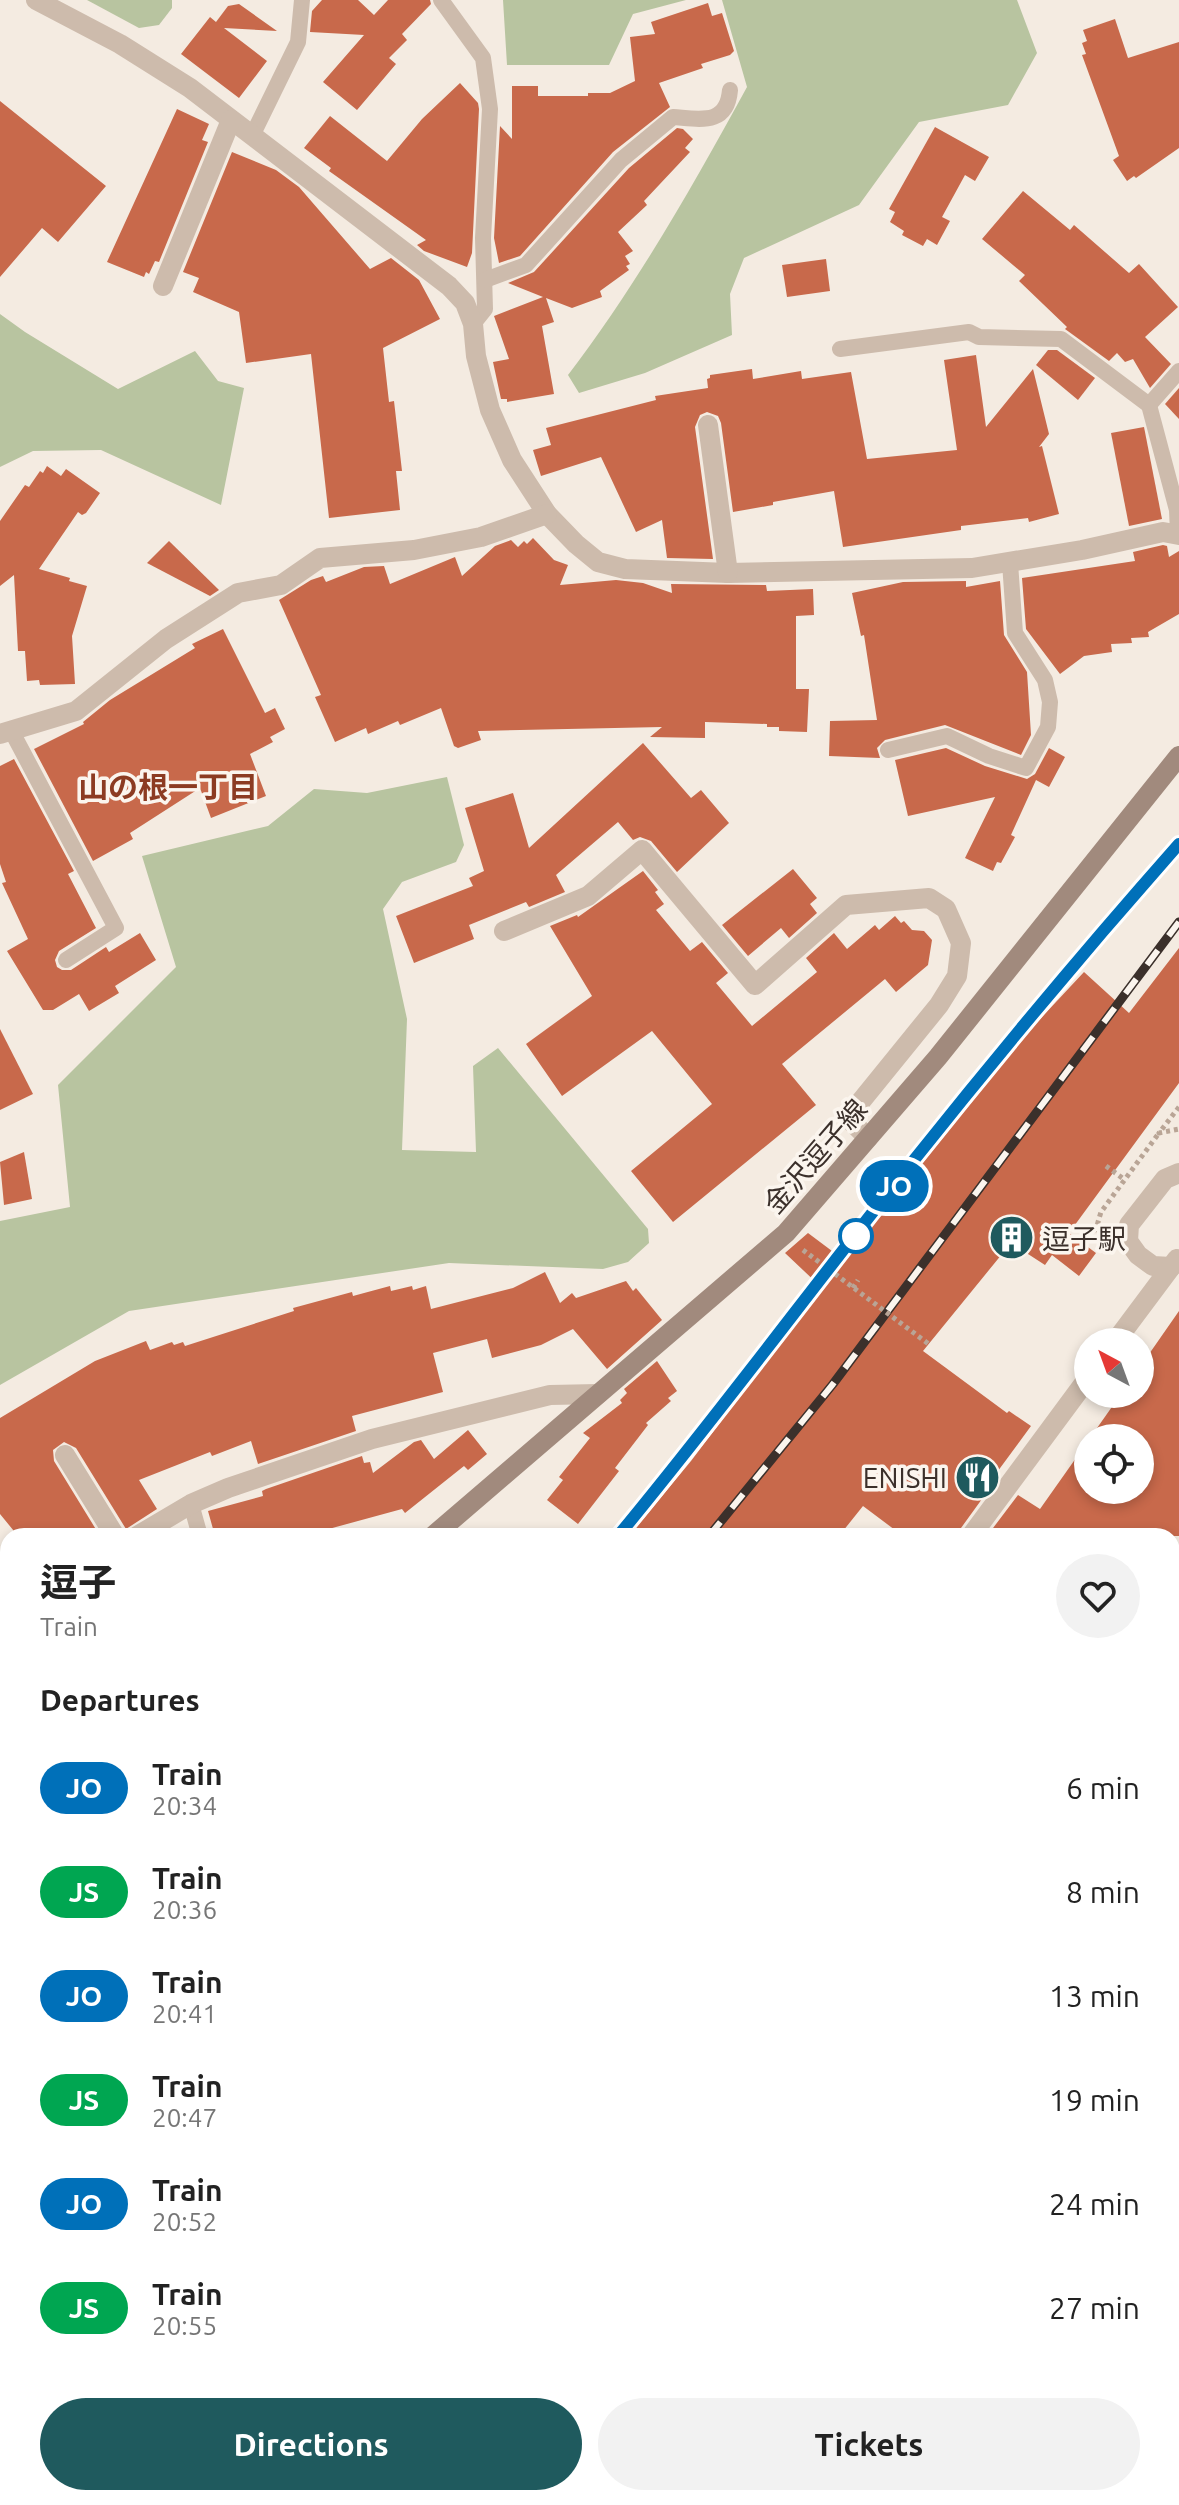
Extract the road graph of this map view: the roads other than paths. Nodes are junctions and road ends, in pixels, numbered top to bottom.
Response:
1 (36, 0) edge
2 (302, 0) edge
3 (441, 0) edge
4 (730, 90) dead end
5 (231, 120) junction
6 (252, 136) junction
7 (485, 280) junction
8 (163, 286) dead end
9 (473, 324) junction
10 (840, 349) dead end
11 (1179, 371) edge
12 (1149, 405) junction
13 (708, 425) dead end
14 (547, 514) junction
15 (1178, 535) edge
16 (1010, 563) junction
17 (728, 573) junction
18 (5, 732) edge
19 (888, 750) dead end
20 (1179, 756) edge
21 (504, 931) dead end
22 (66, 960) dead end
23 (868, 1138) junction
24 (1179, 1173) edge
25 (1175, 1262) edge
26 (1126, 1328) edge
27 (598, 1394) junction
28 (1074, 1397) edge
29 (65, 1455) dead end
30 (191, 1504) junction
31 (110, 1528) edge
32 (150, 1528) edge
33 (198, 1528) edge
34 (442, 1528) edge
35 (977, 1528) edge

1 - 5 street
2 - 6 lane
3 - 7 lane
4 - 7 lane
5 - 6 street
5 - 8 street
6 - 9 street
7 - 9 lane
9 - 14 street
10 - 12 lane
11 - 12 lane
12 - 15 lane
13 - 17 street
14 - 17 street
14 - 18 street
15 - 16 street
16 - 17 street
16 - 19 lane
18 - 22 lane
20 - 23 main road, 金沢逗子線
21 - 23 street
23 - 27 main road, 金沢逗子線
24 - 25 street
25 - 26 street
27 - 30 street
27 - 34 main road, 金沢逗子線
28 - 35 street
29 - 31 street
30 - 32 street
30 - 33 lane

